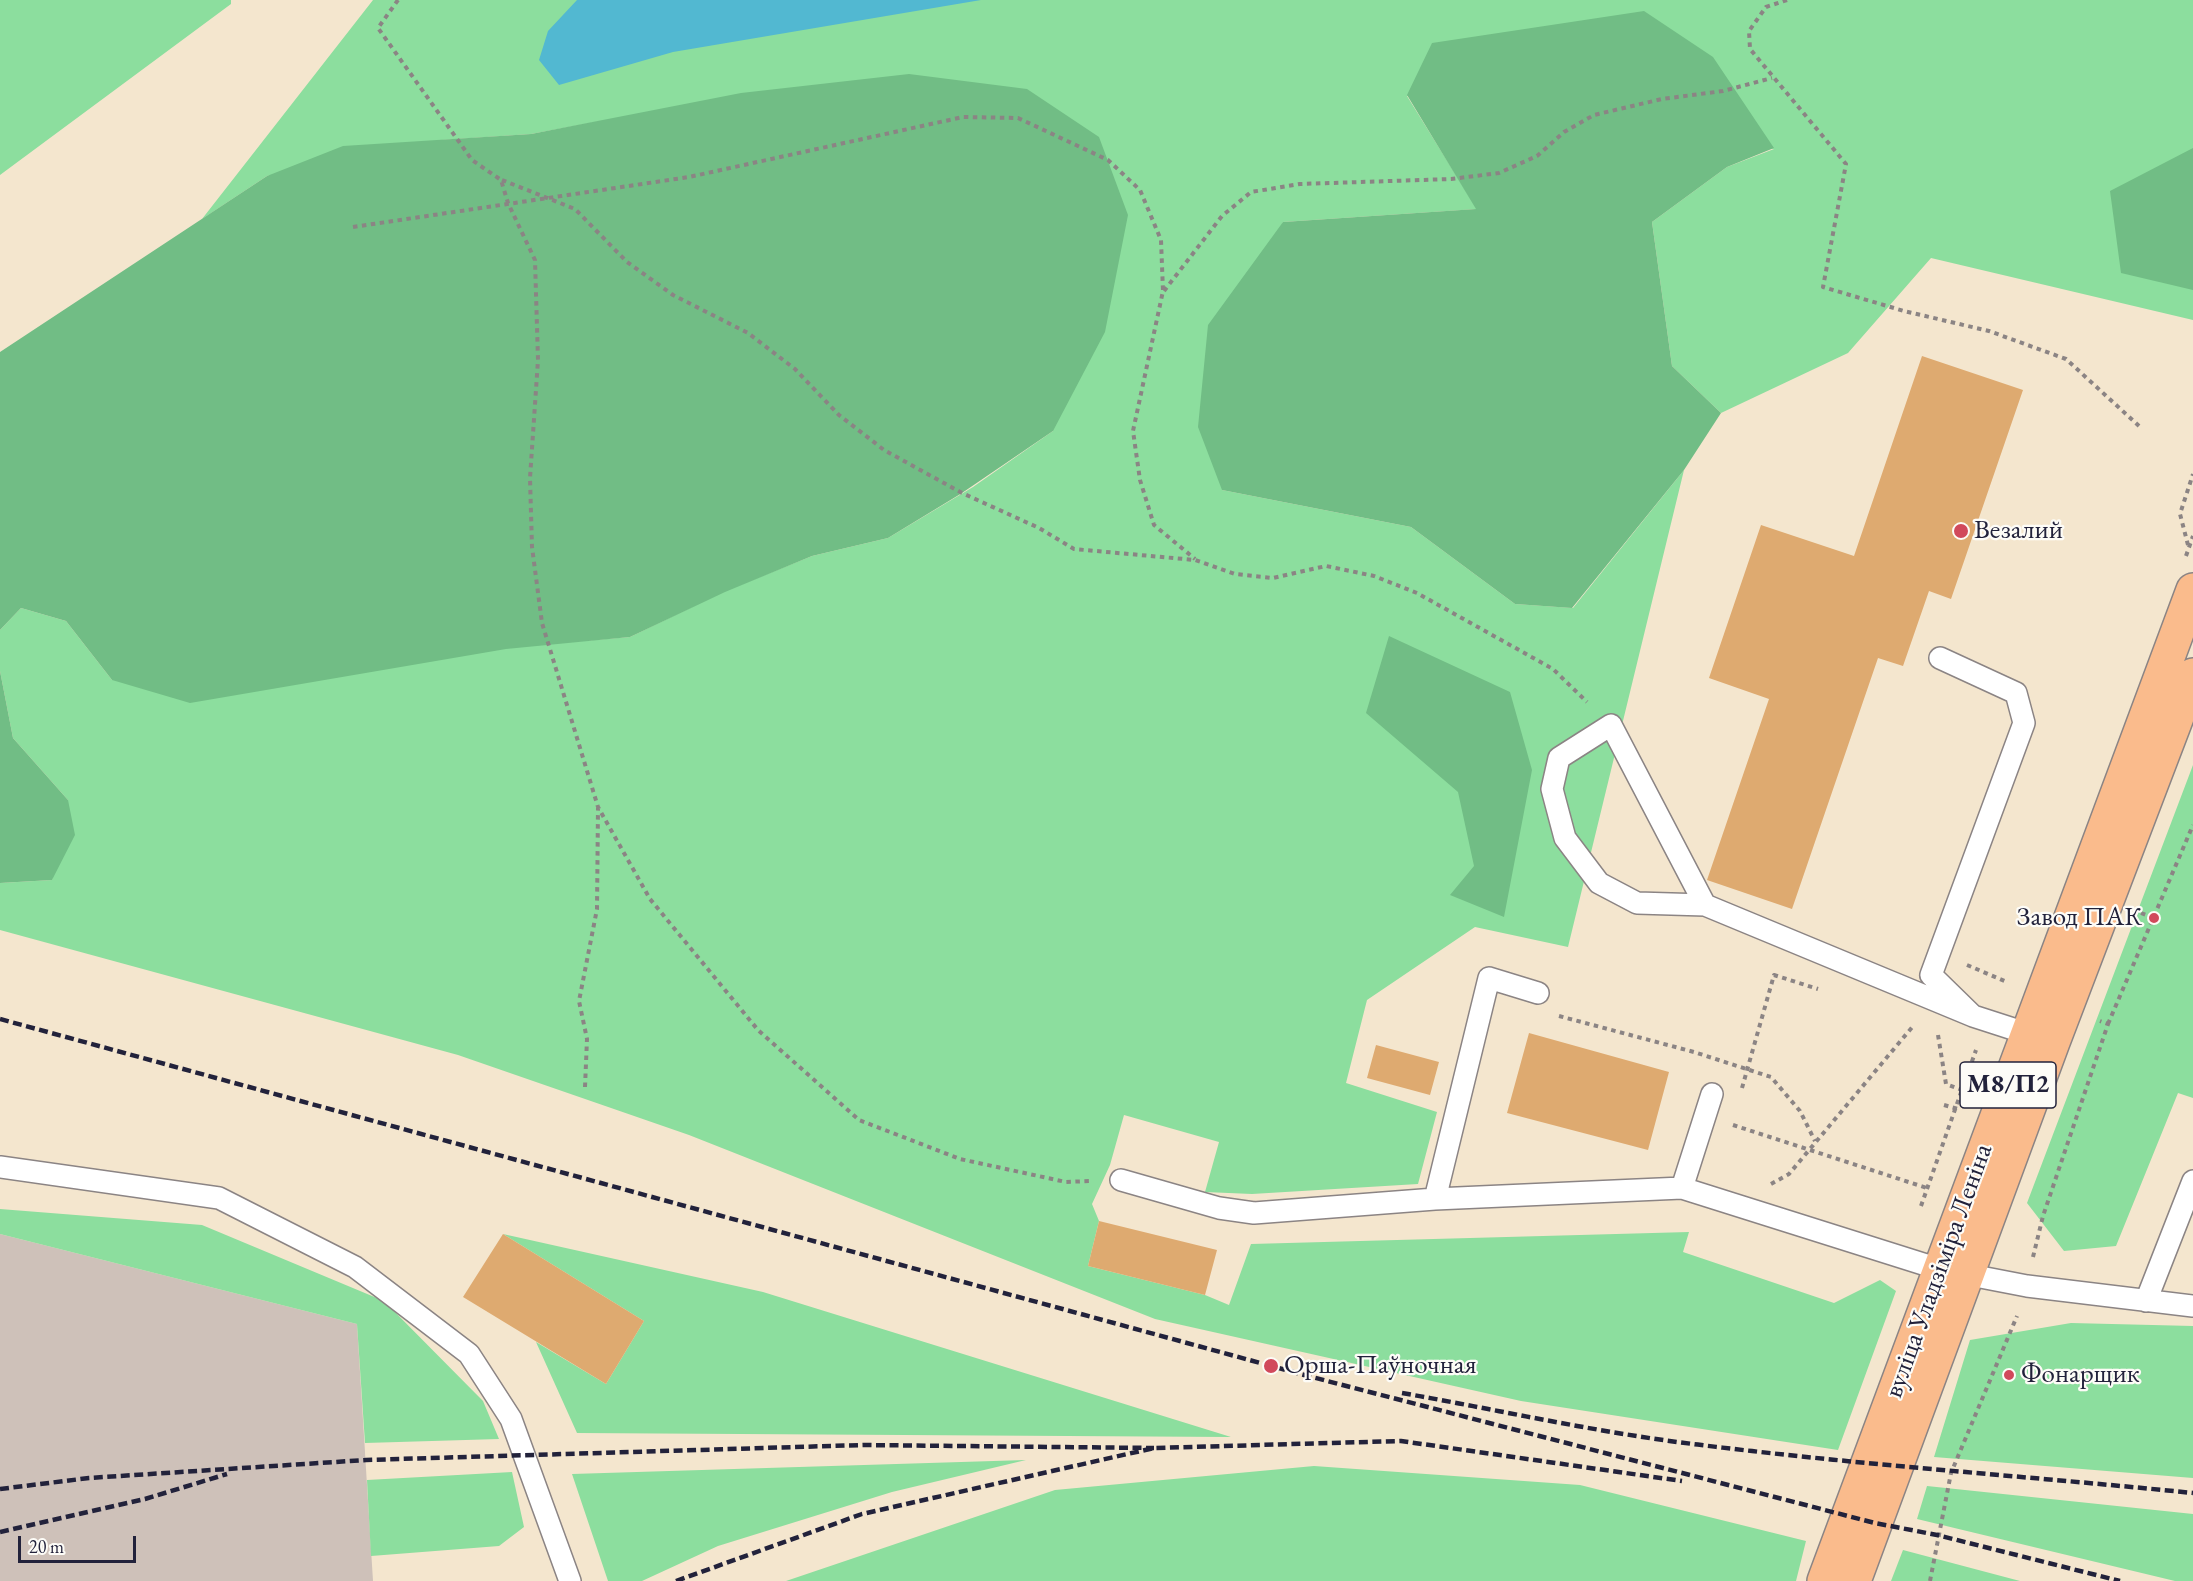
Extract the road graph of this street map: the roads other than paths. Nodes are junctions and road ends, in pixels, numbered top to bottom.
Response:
1 (2193, 590) edge
2 (1940, 658) dead end
3 (2193, 675) edge
4 (1705, 905) junction
5 (1538, 993) dead end
6 (1980, 1018) junction
7 (2040, 1038) junction
8 (1712, 1094) dead end
9 (0, 1167) edge
10 (1121, 1180) road end
11 (2193, 1181) edge
12 (1682, 1188) junction
13 (1435, 1199) junction
14 (1953, 1272) junction
15 (2146, 1301) junction
16 (2193, 1306) edge
17 (570, 1581) edge
18 (1824, 1581) edge
19 (1854, 1581) edge

1 - 7 main road, вуліца Уладзіміра Леніна / М8/П2
2 - 6 lane
3 - 7 main road, вуліца Уладзіміра Леніна / М8/П2
4 - 4 lane
4 - 6 lane
5 - 13 lane
6 - 7 lane
7 - 14 main road, вуліца Уладзіміра Леніна / М8/П2
8 - 12 lane
9 - 17 lane
10 - 13 lane
11 - 15 lane
12 - 13 lane
12 - 14 lane
14 - 15 lane
14 - 18 main road, вуліца Уладзіміра Леніна / М8/П2
14 - 19 main road, вуліца Уладзіміра Леніна / М8/П2
15 - 16 lane

